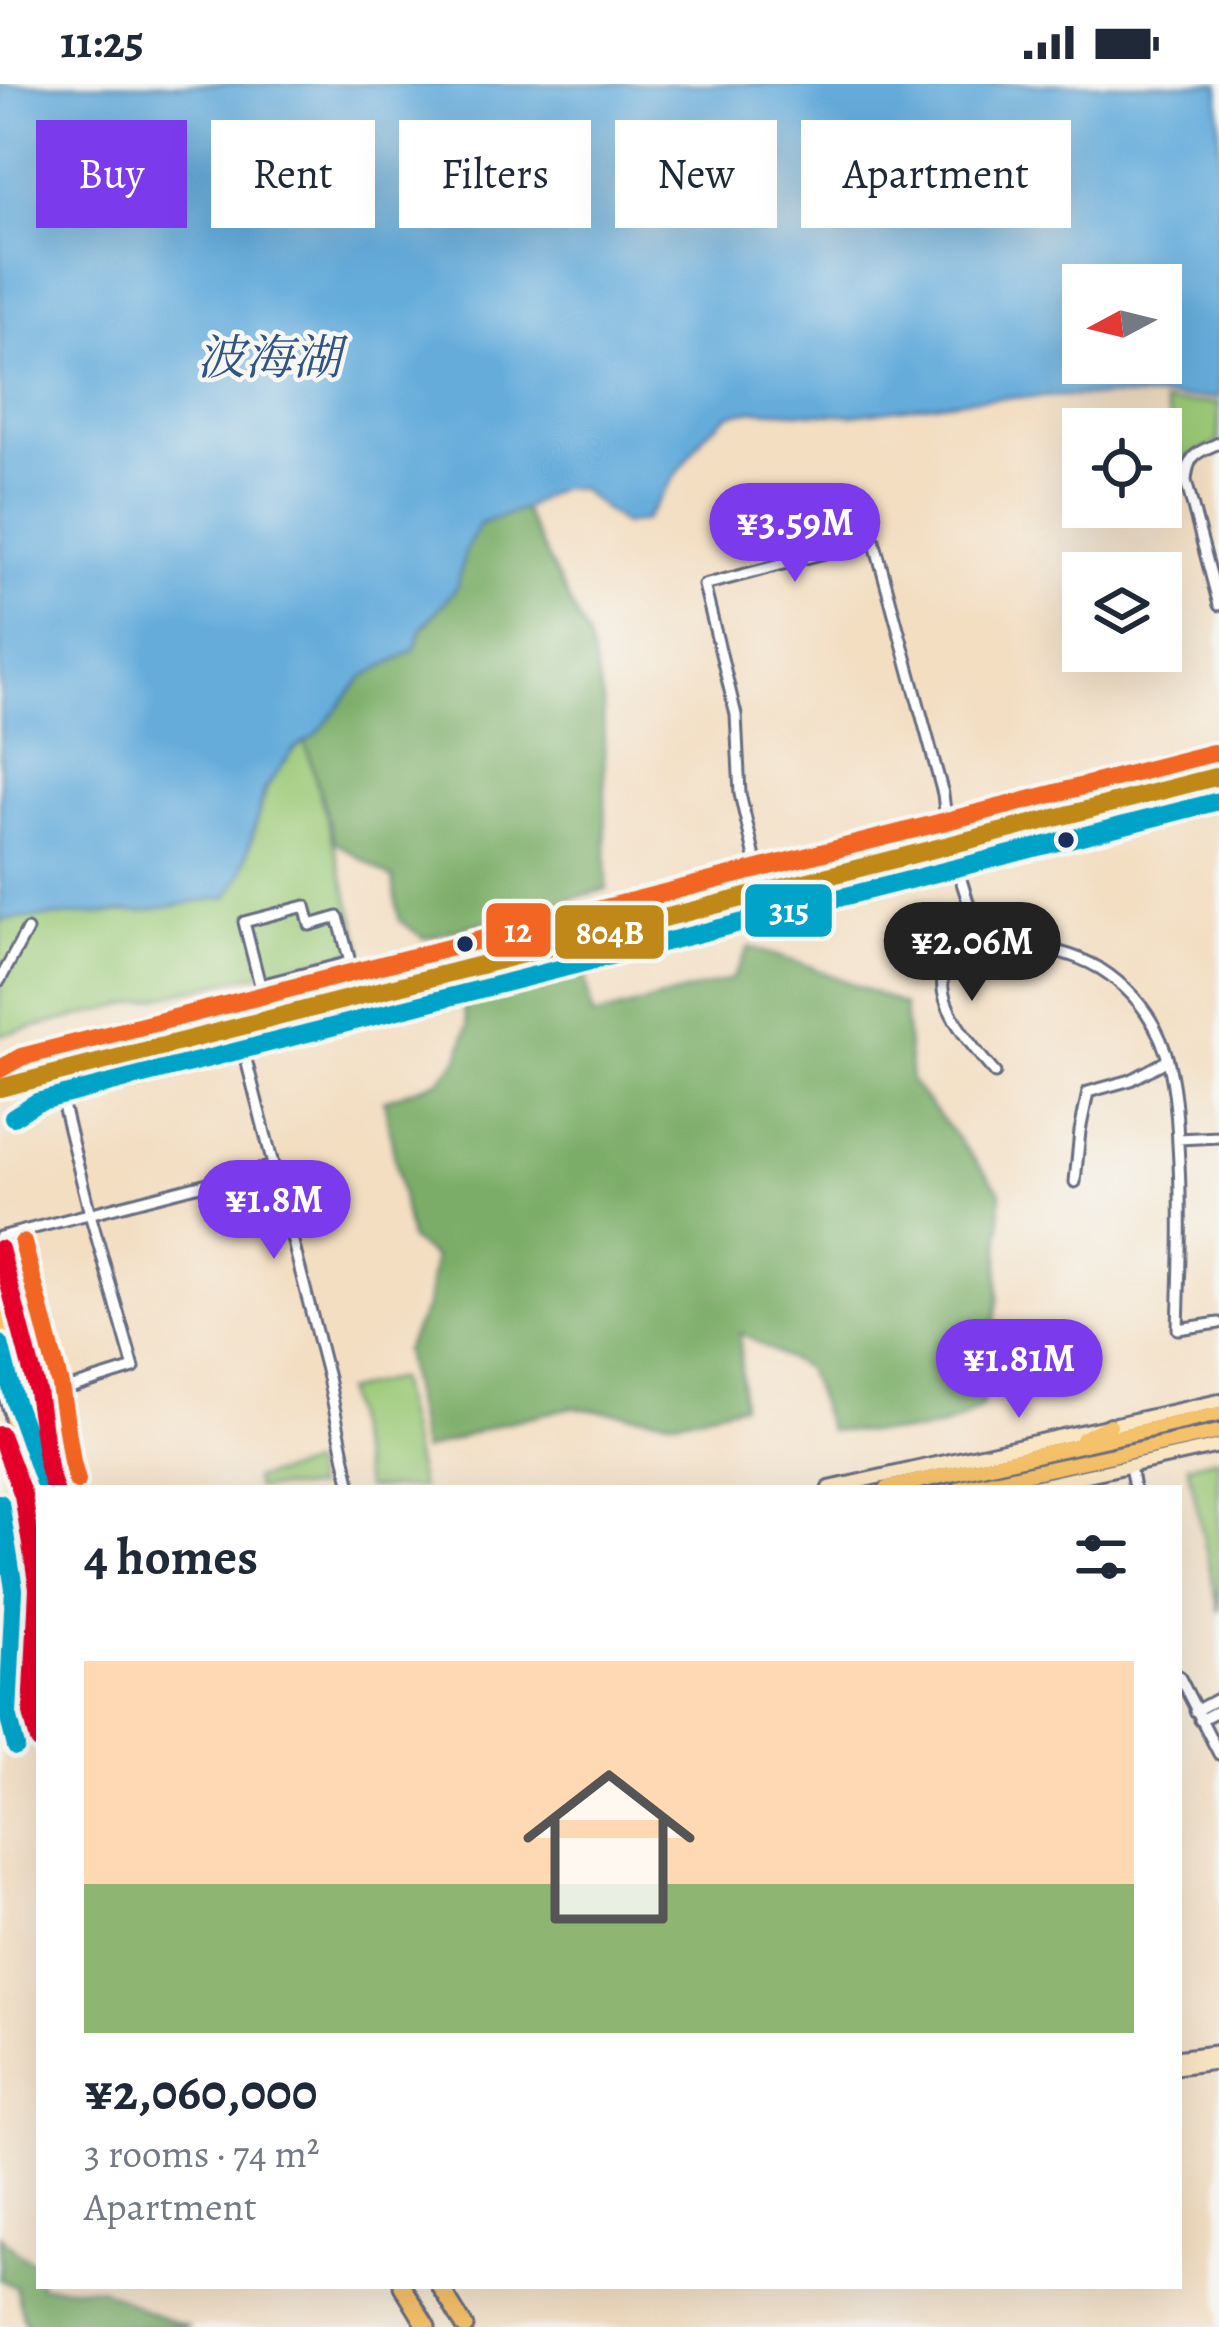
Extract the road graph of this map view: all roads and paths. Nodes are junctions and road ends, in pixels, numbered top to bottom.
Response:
1 (1219, 443) edge
2 (1219, 605) edge
3 (1219, 760) edge
4 (1219, 776) edge
5 (949, 837) junction
6 (759, 875) junction
7 (690, 893) junction
8 (694, 909) junction
9 (244, 922) joint
10 (27, 930) dead end
11 (984, 935) junction
12 (0, 980) edge
13 (233, 1009) junction
14 (238, 1027) junction
15 (1168, 1060) junction
16 (22, 1062) junction
17 (0, 1064) edge
18 (55, 1072) junction
19 (994, 1073) dead end
20 (27, 1080) junction
21 (0, 1092) edge
22 (1219, 1137) edge
23 (1178, 1139) junction
24 (272, 1166) junction
25 (1075, 1182) dead end
26 (90, 1214) junction
27 (0, 1238) edge
28 (0, 1249) edge
29 (0, 1306) edge
30 (1219, 1323) edge
31 (0, 1372) edge
32 (37, 1391) junction
33 (1219, 1401) edge
34 (1219, 1414) edge
35 (1110, 1425) junction
36 (1219, 1432) edge
37 (0, 1435) edge
38 (1219, 1446) edge
39 (1062, 1449) junction
40 (48, 1466) junction
41 (1130, 1466) junction
42 (53, 1485) edge
43 (70, 1485) edge
44 (350, 1485) edge
45 (842, 1485) edge
46 (901, 1485) edge
47 (978, 1485) edge
48 (1043, 1485) edge
49 (1133, 1485) edge
50 (23, 1495) junction
51 (36, 1533) edge
52 (36, 1576) edge
53 (36, 1630) edge
54 (1182, 1691) edge
55 (1219, 1698) edge
56 (1219, 1710) edge
57 (1197, 1716) junction
58 (36, 1729) edge
59 (1219, 1754) edge
60 (1219, 2052) edge
61 (1182, 2057) edge
62 (1219, 2062) edge
63 (1182, 2067) edge
64 (404, 2289) edge
65 (442, 2289) edge
66 (427, 2327) edge
67 (465, 2327) edge

1 - 2 street
3 - 5 main road
4 - 5 main road
5 - 6 main road
5 - 6 street
5 - 8 main road
5 - 11 street
6 - 7 main road
7 - 8 main road
7 - 13 main road
8 - 14 main road
9 - 9 street
10 - 12 street
11 - 15 street
11 - 19 street
13 - 14 street
13 - 16 main road
14 - 18 main road
14 - 24 street
15 - 23 street
15 - 25 street
16 - 17 main road
16 - 20 main road
18 - 20 main road
18 - 26 street
20 - 21 main road
22 - 23 street
23 - 30 street
24 - 26 street
24 - 44 street
26 - 27 street
26 - 32 street
28 - 32 street
29 - 40 highway
31 - 50 highway
32 - 40 street
32 - 43 main road
33 - 35 street
34 - 39 main road
35 - 39 main road
35 - 45 street
36 - 47 main road
37 - 50 street
38 - 41 street
39 - 46 main road
40 - 42 highway
41 - 48 street
41 - 49 street
50 - 51 highway
50 - 52 main road
53 - 58 main road
54 - 57 street
55 - 57 street
56 - 57 street
57 - 59 street
60 - 61 street
62 - 63 street
64 - 66 highway
65 - 67 highway

